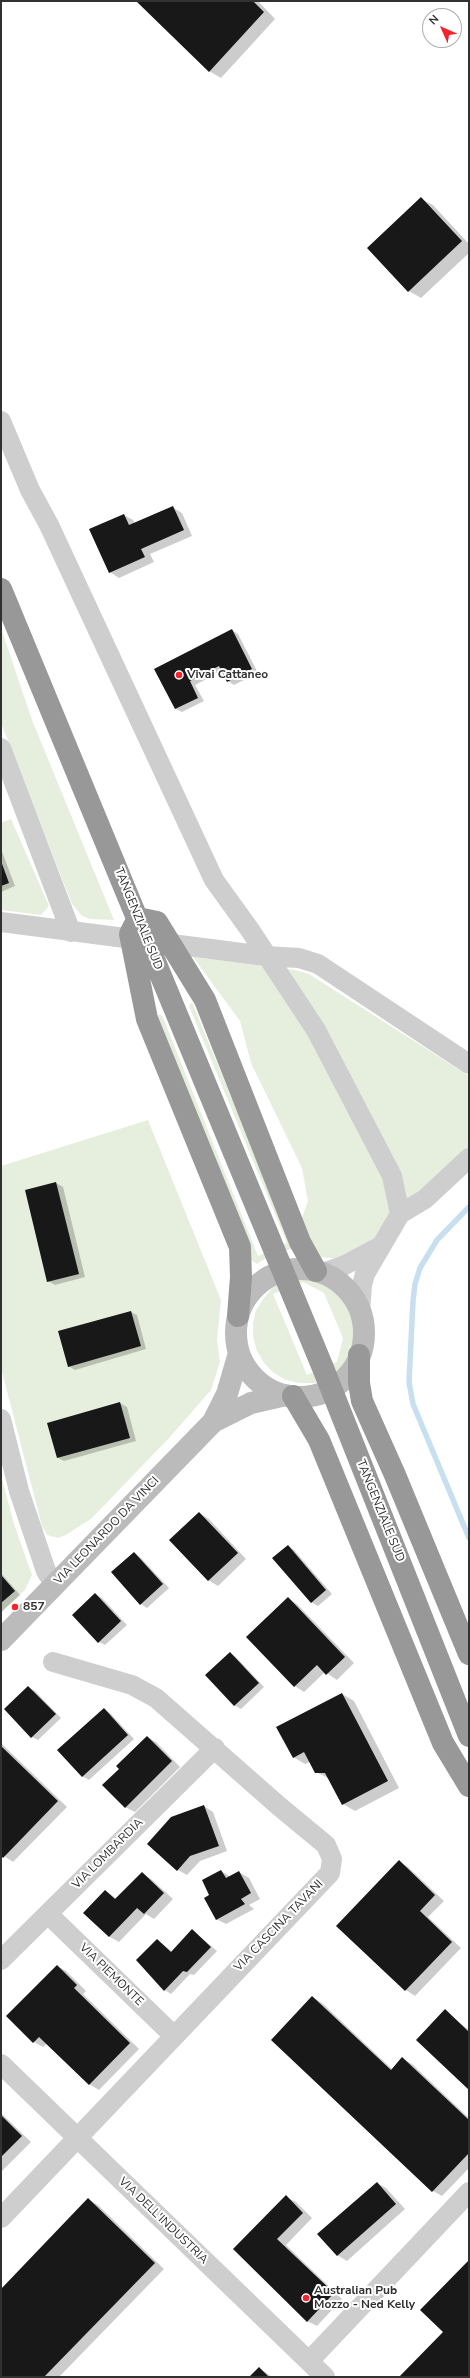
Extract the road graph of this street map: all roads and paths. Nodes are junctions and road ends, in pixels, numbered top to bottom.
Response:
1 (1, 421) edge
2 (1, 590) edge
3 (1, 748) edge
4 (138, 918) junction
5 (1, 922) edge
6 (70, 932) junction
7 (265, 956) junction
8 (469, 1064) edge
9 (469, 1158) edge
10 (400, 1214) junction
11 (382, 1246) junction
12 (306, 1275) junction
13 (360, 1312) junction
14 (238, 1316) junction
15 (239, 1353) junction
16 (354, 1364) junction
17 (293, 1396) junction
18 (1, 1418) edge
19 (213, 1422) junction
20 (55, 1585) junction
21 (1, 1640) edge
22 (469, 1654) edge
23 (53, 1662) dead end
24 (469, 1736) edge
25 (215, 1748) junction
26 (469, 1786) edge
27 (48, 1914) junction
28 (1, 1960) edge
29 (174, 2036) junction
30 (1, 2064) edge
31 (77, 2138) junction
32 (469, 2192) edge
33 (1, 2218) edge
34 (309, 2361) junction
35 (325, 2377) edge

1 - 7 street
2 - 4 highway, TANGENZIALE SUD
3 - 6 street
4 - 12 highway, TANGENZIALE SUD
4 - 12 highway
4 - 14 highway
5 - 6 street
6 - 7 street
7 - 8 street
7 - 10 street
9 - 10 street
10 - 11 street
11 - 12 street
11 - 13 street
12 - 13 street
12 - 14 street
12 - 24 highway, TANGENZIALE SUD
13 - 16 street
14 - 15 street
15 - 17 street
15 - 19 street, VIA LEONARDO DA VINCI
16 - 17 street
16 - 22 highway
17 - 19 street, VIA LEONARDO DA VINCI
17 - 26 highway
18 - 20 street
19 - 20 street, VIA LEONARDO DA VINCI
20 - 21 street, VIA LEONARDO DA VINCI
23 - 25 street, VIA CASCINA TAVANI
25 - 27 street, VIA LOMBARDIA
25 - 29 street, VIA CASCINA TAVANI
27 - 28 street, VIA LOMBARDIA
27 - 29 street, VIA PIEMONTE
29 - 31 street, VIA CASCINA TAVANI
30 - 31 street, VIA DELL'INDUSTRIA
31 - 33 street, VIA CASCINA TAVANI
31 - 34 street, VIA DELL'INDUSTRIA
32 - 34 street
34 - 35 street, VIA DELL'INDUSTRIA

